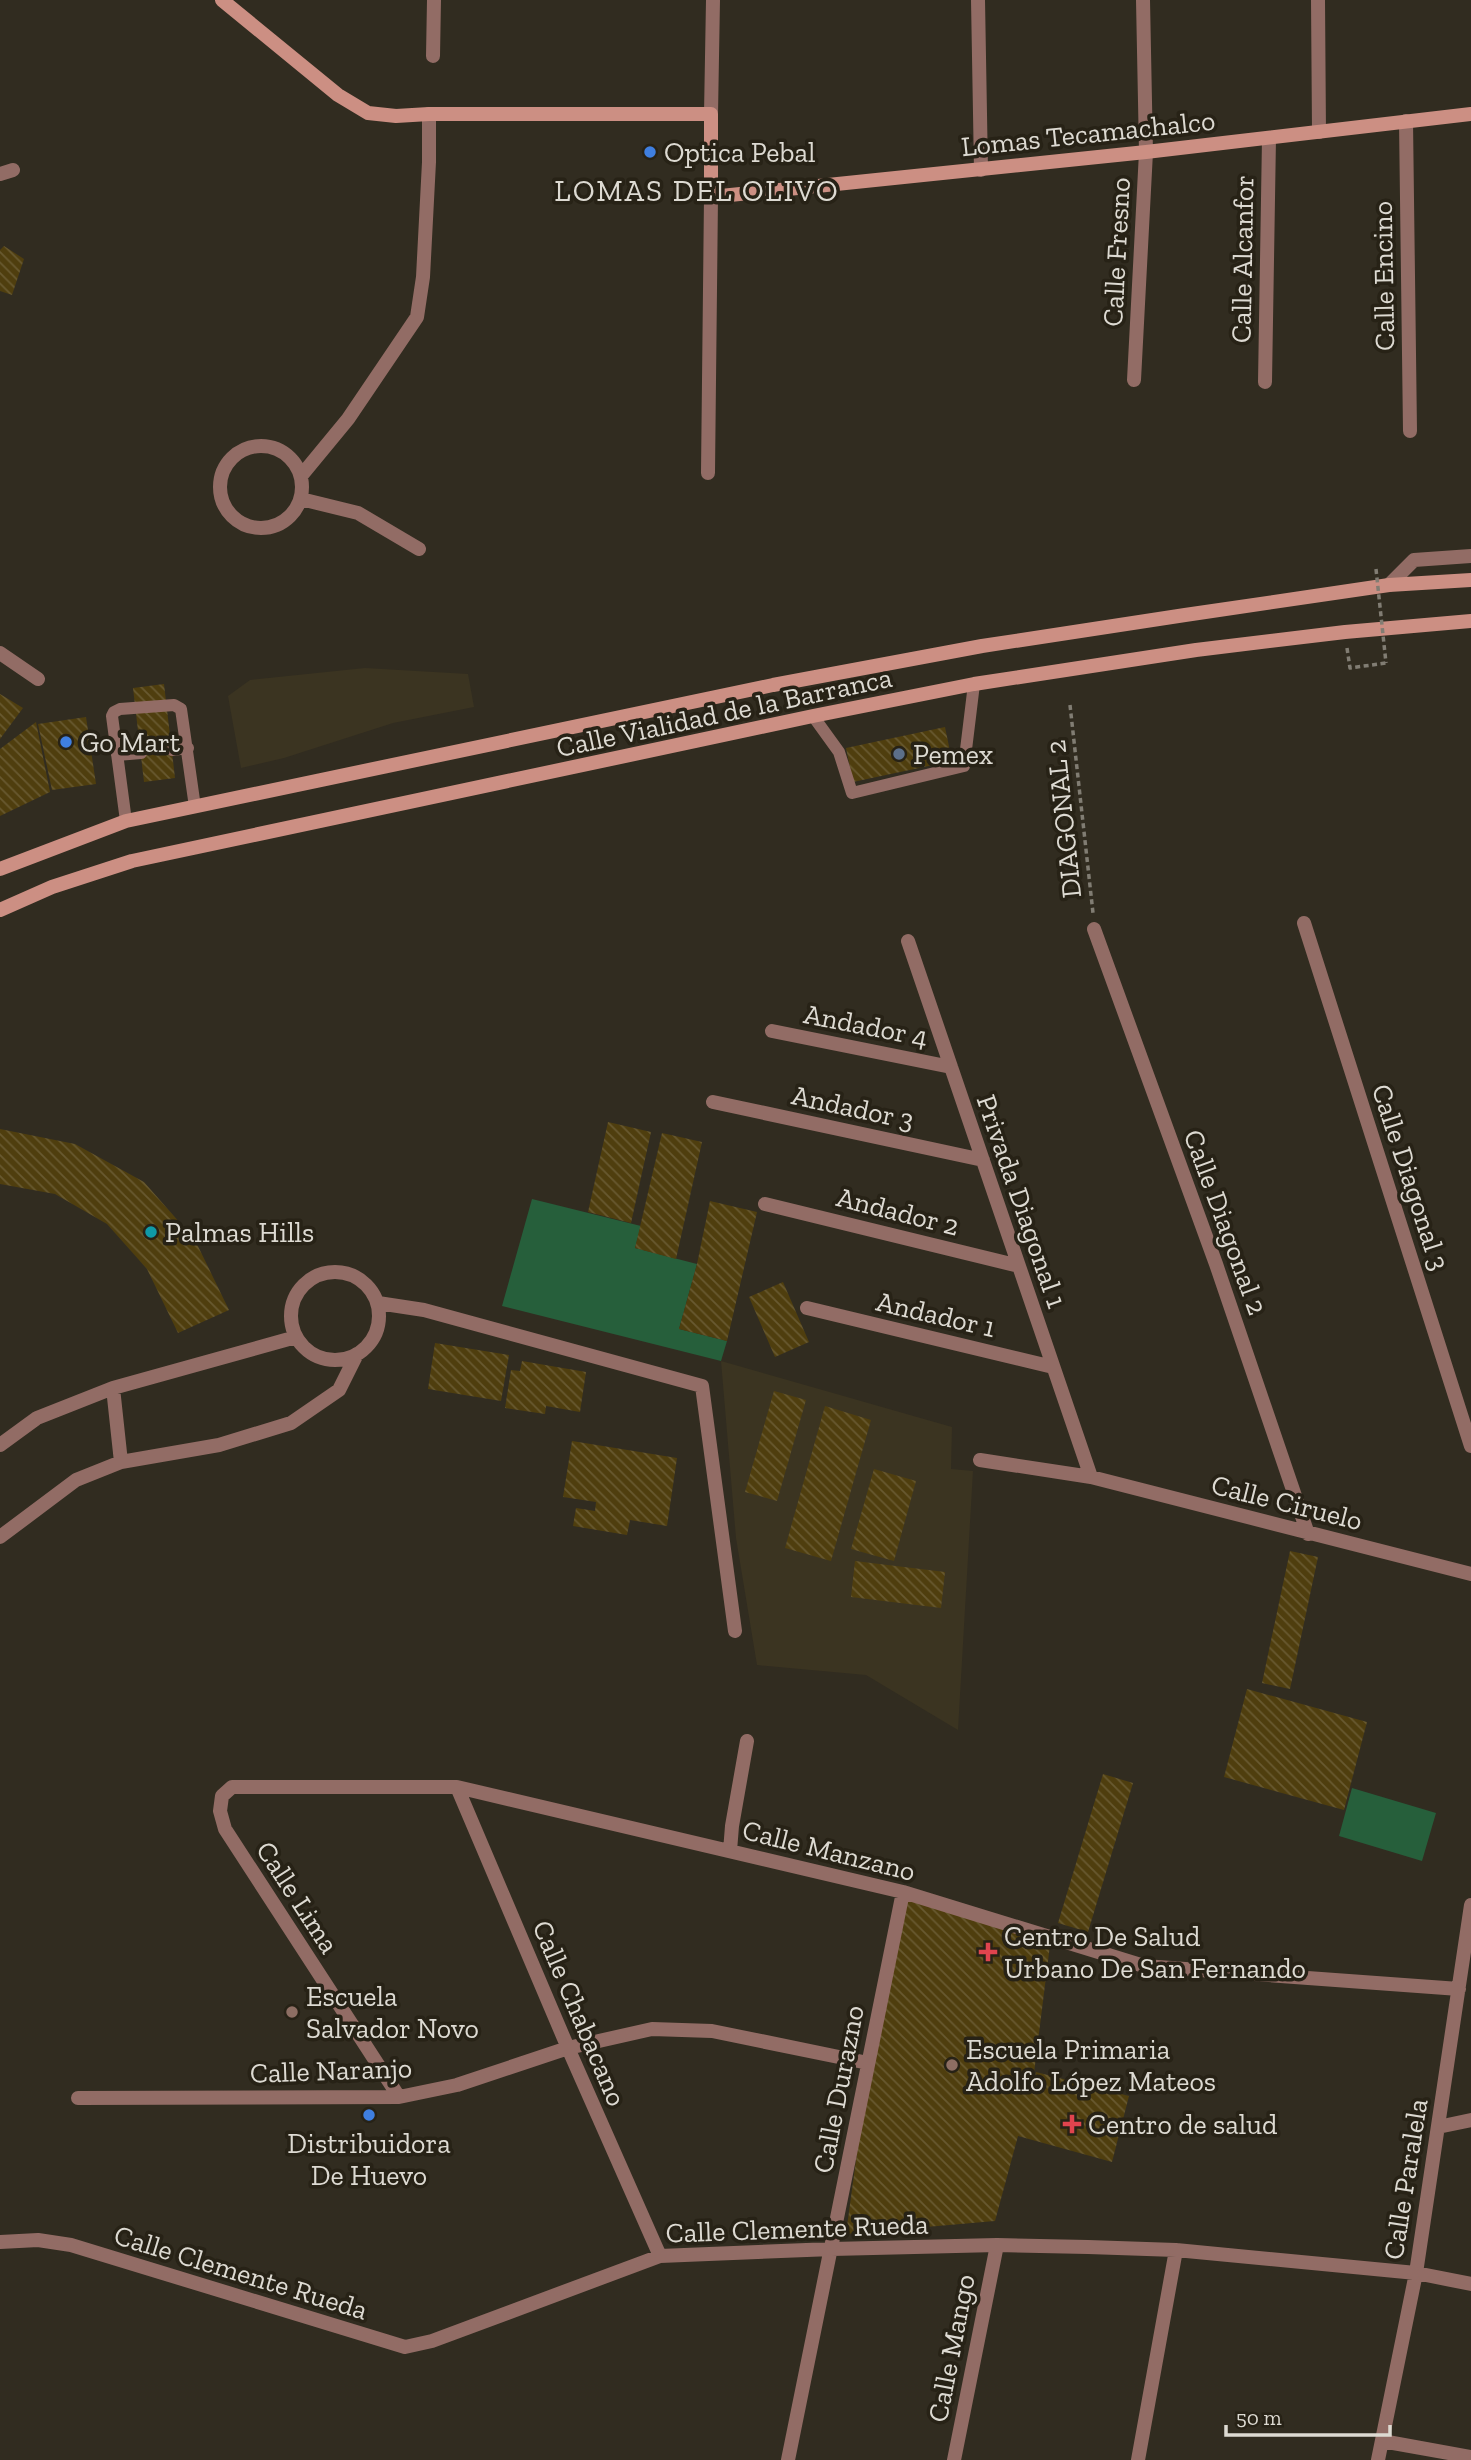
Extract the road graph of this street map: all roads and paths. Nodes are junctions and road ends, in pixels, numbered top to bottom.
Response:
1 (222, 0) edge
2 (434, 0) edge
3 (713, 0) edge
4 (978, 0) edge
5 (1143, 0) edge
6 (1318, 0) edge
7 (433, 56) dead end
8 (429, 114) junction
9 (711, 114) junction
10 (1471, 114) edge
11 (1406, 121) junction
12 (1319, 132) junction
13 (1269, 138) junction
14 (1146, 152) junction
15 (981, 170) junction
16 (710, 197) junction
17 (1134, 380) dead end
18 (1265, 382) dead end
19 (1410, 431) dead end
20 (708, 473) dead end
21 (301, 476) junction
22 (301, 499) junction
23 (419, 549) dead end
24 (1471, 556) edge
25 (1376, 569) dead end
26 (1471, 580) edge
27 (1389, 585) junction
28 (1471, 621) edge
29 (0, 653) edge
30 (1350, 668) dead end
31 (38, 680) dead end
32 (974, 684) junction
33 (1070, 705) dead end
34 (813, 716) junction
35 (188, 748) junction
36 (172, 750) dead end
37 (141, 753) dead end
38 (117, 755) junction
39 (195, 807) junction
40 (126, 821) junction
41 (0, 869) edge
42 (0, 910) edge
43 (1304, 923) dead end
44 (1094, 929) joint
45 (908, 941) dead end
46 (772, 1031) dead end
47 (951, 1067) junction
48 (713, 1102) dead end
49 (982, 1160) junction
50 (765, 1204) dead end
51 (1019, 1266) junction
52 (377, 1303) junction
53 (807, 1308) dead end
54 (296, 1336) junction
55 (357, 1354) junction
56 (1053, 1367) junction
57 (113, 1388) junction
58 (0, 1445) edge
59 (1471, 1446) edge
60 (980, 1460) dead end
61 (121, 1462) junction
62 (1091, 1477) junction
63 (1308, 1534) junction
64 (0, 1536) edge
65 (1471, 1574) edge
66 (735, 1631) dead end
67 (747, 1741) dead end
68 (457, 1787) junction
69 (225, 1829) joint
70 (730, 1851) junction
71 (903, 1892) junction
72 (1471, 1905) edge
73 (1459, 1989) junction
74 (568, 2048) junction
75 (868, 2063) junction
76 (399, 2097) junction
77 (78, 2098) dead end
78 (1471, 2120) edge
79 (1438, 2127) junction
80 (0, 2242) edge
81 (997, 2245) junction
82 (832, 2249) junction
83 (1176, 2250) junction
84 (660, 2256) junction
85 (1416, 2273) junction
86 (1471, 2284) edge
87 (1382, 2441) junction
88 (1471, 2457) edge
89 (788, 2460) edge
90 (954, 2460) edge
91 (1138, 2460) edge
92 (1378, 2460) edge

1 - 8 main road
2 - 7 street
3 - 9 street
4 - 15 street
5 - 14 street, Calle Fresno
6 - 12 street
8 - 9 main road
8 - 21 street
9 - 16 main road
10 - 11 main road, Lomas Tecamachalco
11 - 12 main road, Lomas Tecamachalco
11 - 19 street, Calle Encino
12 - 13 main road, Lomas Tecamachalco
13 - 14 main road, Lomas Tecamachalco
13 - 18 street, Calle Alcanfor
14 - 15 main road, Lomas Tecamachalco
14 - 17 street, Calle Fresno
15 - 16 main road, Lomas Tecamachalco
16 - 20 street
21 - 22 street
21 - 22 street
22 - 23 street
24 - 27 street
25 - 30 path, bridge
26 - 27 main road, Calle Vialidad de la Barranca
27 - 39 main road, Calle Vialidad de la Barranca
28 - 32 main road, Calle Vialidad de la Barranca
29 - 31 street
32 - 34 main road, Calle Vialidad de la Barranca
32 - 34 lane
33 - 44 path, DIAGONAL 2
34 - 42 main road, Calle Vialidad de la Barranca
35 - 36 lane
35 - 38 lane
35 - 39 lane
37 - 38 lane
38 - 40 lane
39 - 40 main road, Calle Vialidad de la Barranca
40 - 41 main road, Calle Vialidad de la Barranca
43 - 59 street, Calle Diagonal 3
44 - 63 street, Calle Diagonal 2
45 - 47 street, Privada Diagonal 1
46 - 47 street, Andador 4
47 - 49 street, Privada Diagonal 1
48 - 49 street, Andador 3
49 - 51 street, Privada Diagonal 1
50 - 51 street, Andador 2
51 - 56 street, Privada Diagonal 1
52 - 54 street
52 - 55 street
52 - 66 street
53 - 56 street, Andador 1
54 - 55 street
54 - 57 street
55 - 61 street
56 - 62 street, Privada Diagonal 1
57 - 58 street
57 - 61 street
60 - 62 street, Calle Ciruelo
61 - 64 street
62 - 63 street, Calle Ciruelo
63 - 65 street, Calle Ciruelo
67 - 70 street
68 - 69 street, Calle Manzano
68 - 70 street, Calle Manzano
68 - 74 street, Calle Chabacano
69 - 76 street, Calle Lima
70 - 71 street, Calle Manzano
71 - 73 street, Calle Manzano
71 - 75 street, Calle Durazno
72 - 73 street, Calle Paralela
73 - 79 street, Calle Paralela
74 - 75 street, Calle Naranjo
74 - 76 street, Calle Naranjo
74 - 84 street, Calle Chabacano
75 - 82 street, Calle Durazno
76 - 77 street, Calle Naranjo
78 - 79 street
79 - 85 street, Calle Paralela
80 - 84 street, Calle Clemente Rueda
81 - 82 street, Calle Clemente Rueda
81 - 83 street, Calle Clemente Rueda
81 - 90 street, Calle Mango
82 - 84 street, Calle Clemente Rueda
82 - 89 street, Calle Durazno
83 - 85 street, Calle Clemente Rueda
83 - 91 street
85 - 86 street, Calle Clemente Rueda
85 - 87 street, Calle Paralela
87 - 88 street
87 - 92 street, Calle Paralela

